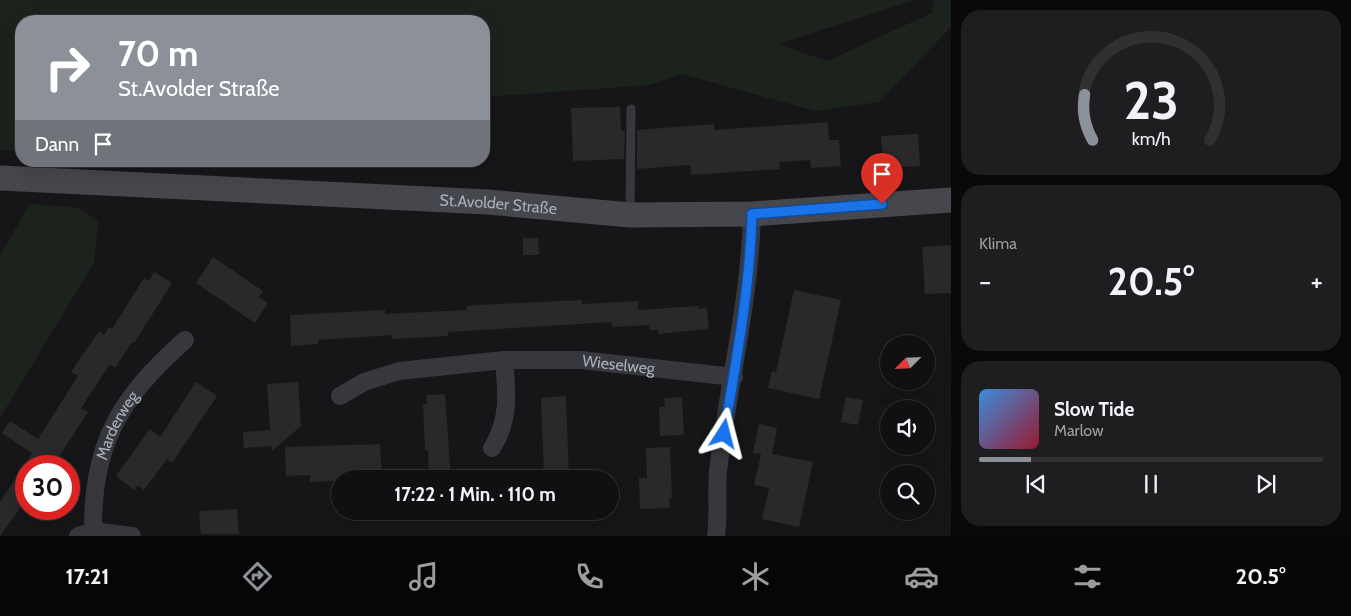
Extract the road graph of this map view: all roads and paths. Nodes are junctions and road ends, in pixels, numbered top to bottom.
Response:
1 (631, 109) dead end
2 (0, 178) edge
3 (951, 200) edge
4 (752, 214) junction
5 (630, 215) junction
6 (185, 340) dead end
7 (504, 360) junction
8 (734, 377) junction
9 (340, 396) dead end
10 (492, 448) dead end
11 (86, 533) edge
12 (132, 536) edge
13 (716, 536) edge

1 - 5 lane
2 - 5 main road, St.Avolder Straße
3 - 4 main road, St.Avolder Straße
4 - 5 main road, St.Avolder Straße
4 - 8 street
6 - 11 street, Marderweg
7 - 8 street, Wieselweg
7 - 9 street, Wieselweg
7 - 10 street
8 - 13 street
11 - 12 street

